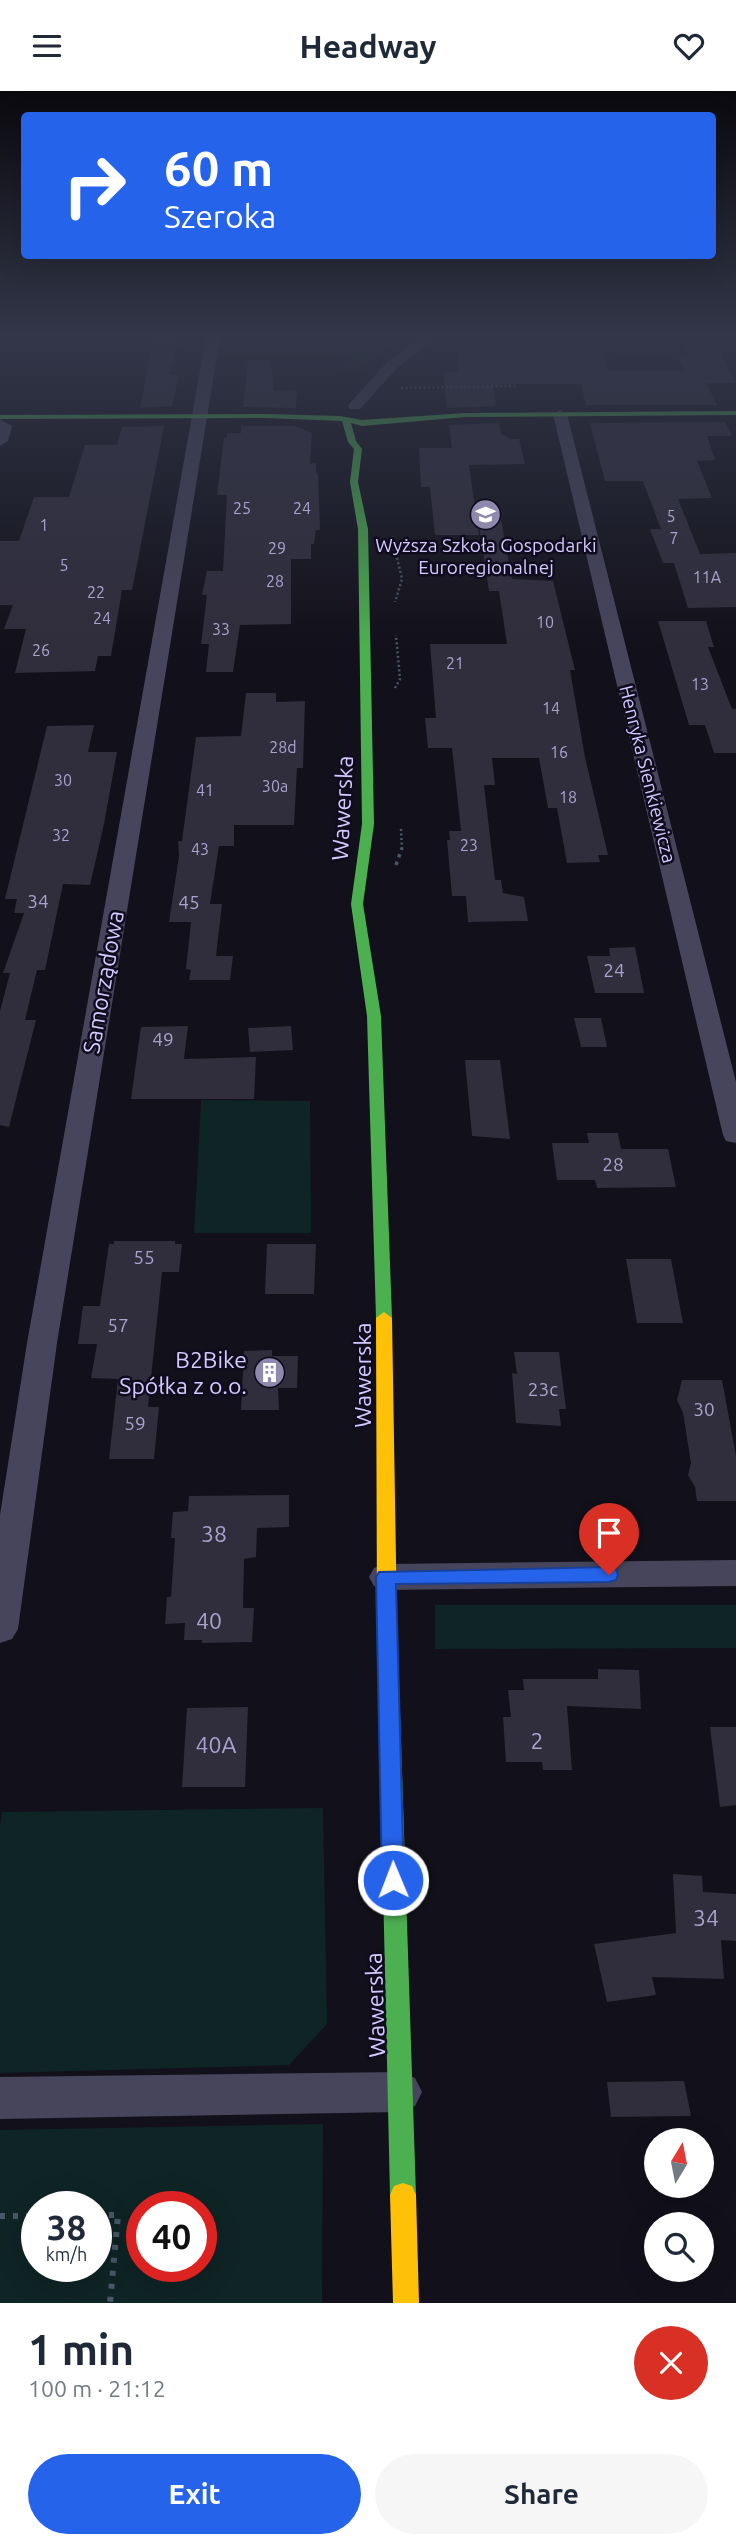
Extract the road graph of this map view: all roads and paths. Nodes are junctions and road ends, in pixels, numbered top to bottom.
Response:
1 (195, 440) edge
2 (352, 440) edge
3 (367, 440) edge
4 (566, 440) edge
5 (358, 449) junction
6 (390, 530) dead end
7 (394, 606) dead end
8 (395, 626) dead end
9 (394, 691) dead end
10 (400, 824) dead end
11 (393, 872) dead end
12 (736, 1135) edge
13 (736, 1573) edge
14 (386, 1577) junction
15 (0, 1629) edge
16 (400, 2092) junction
17 (0, 2098) edge
18 (112, 2215) edge
19 (0, 2216) edge
20 (21, 2216) edge
21 (112, 2281) edge
22 (112, 2282) edge
23 (110, 2303) edge
24 (406, 2303) edge

1 - 15 street, Samorządowa
2 - 5 street, Wawerska
3 - 5 street
4 - 12 street, Henryka Sienkiewicza
5 - 14 street, Wawerska
6 - 7 path
8 - 9 path
10 - 11 path
13 - 14 street
14 - 16 street, Wawerska
16 - 17 street
16 - 24 street, Wawerska
18 - 21 path
19 - 20 path
22 - 23 path

